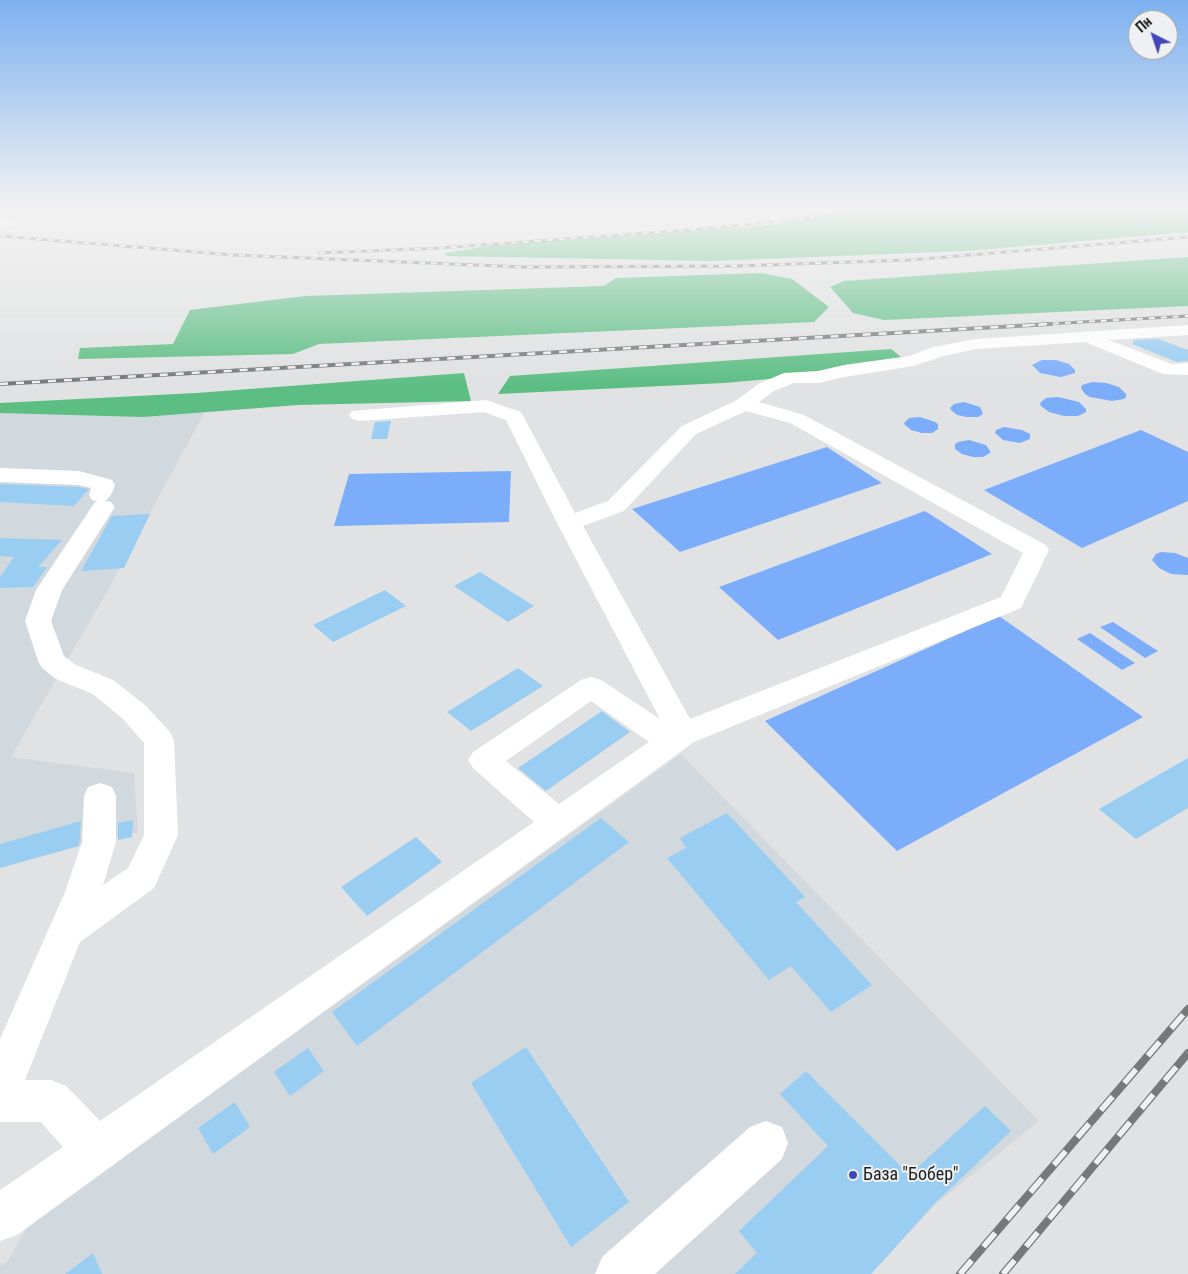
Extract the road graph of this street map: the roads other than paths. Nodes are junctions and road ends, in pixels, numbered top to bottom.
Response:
1 (1188, 330) edge
2 (1086, 337) junction
3 (1188, 369) edge
4 (744, 404) junction
5 (359, 415) dead end
6 (0, 475) edge
7 (568, 523) junction
8 (677, 738) junction
9 (100, 796) dead end
10 (557, 822) junction
11 (66, 931) junction
12 (0, 1090) edge
13 (0, 1102) edge
14 (766, 1143) dead end
15 (96, 1150) junction
16 (0, 1218) edge
17 (620, 1274) edge

1 - 2 lane
2 - 3 lane
2 - 4 lane
4 - 7 lane
4 - 8 lane
5 - 7 lane
6 - 11 lane
7 - 8 lane
8 - 10 lane
8 - 10 lane
9 - 11 lane
10 - 15 lane
11 - 12 lane
13 - 15 lane
14 - 17 lane
15 - 16 lane

